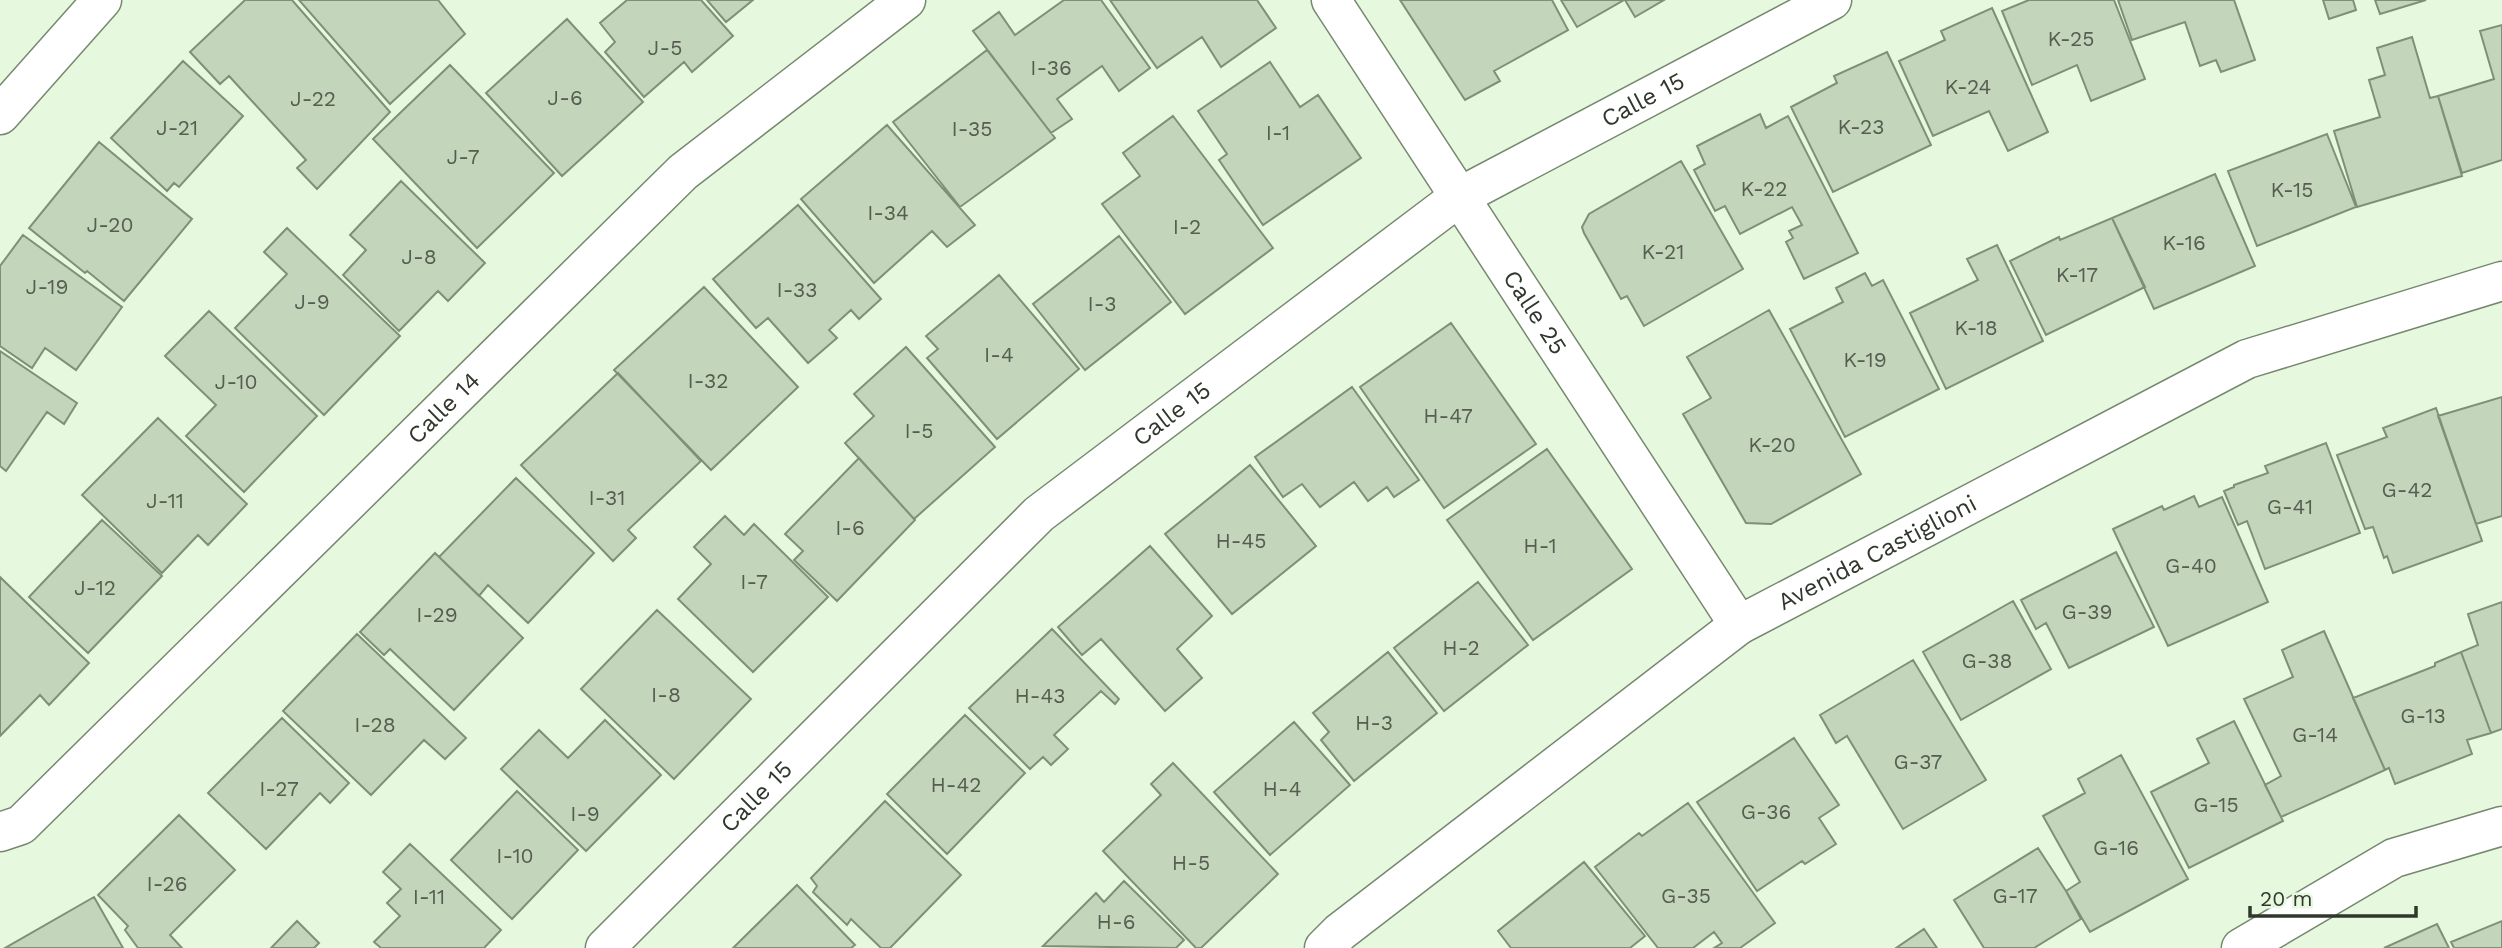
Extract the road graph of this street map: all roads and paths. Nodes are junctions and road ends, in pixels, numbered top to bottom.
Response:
1 (102, 0) edge
2 (905, 0) edge
3 (1331, 0) edge
4 (1832, 0) edge
5 (0, 115) edge
6 (1459, 197) junction
7 (2502, 281) edge
8 (1739, 625) junction
9 (2502, 826) edge
10 (0, 832) edge
11 (605, 948) edge
12 (1324, 948) edge
13 (2241, 948) edge

1 - 5 street
2 - 10 street, Calle 14
3 - 6 street, Calle 25
4 - 6 street, Calle 15
6 - 8 street, Calle 25
6 - 11 street, Calle 15
7 - 8 street, Avenida Castiglioni
8 - 12 street, Avenida Castiglioni
9 - 13 street

